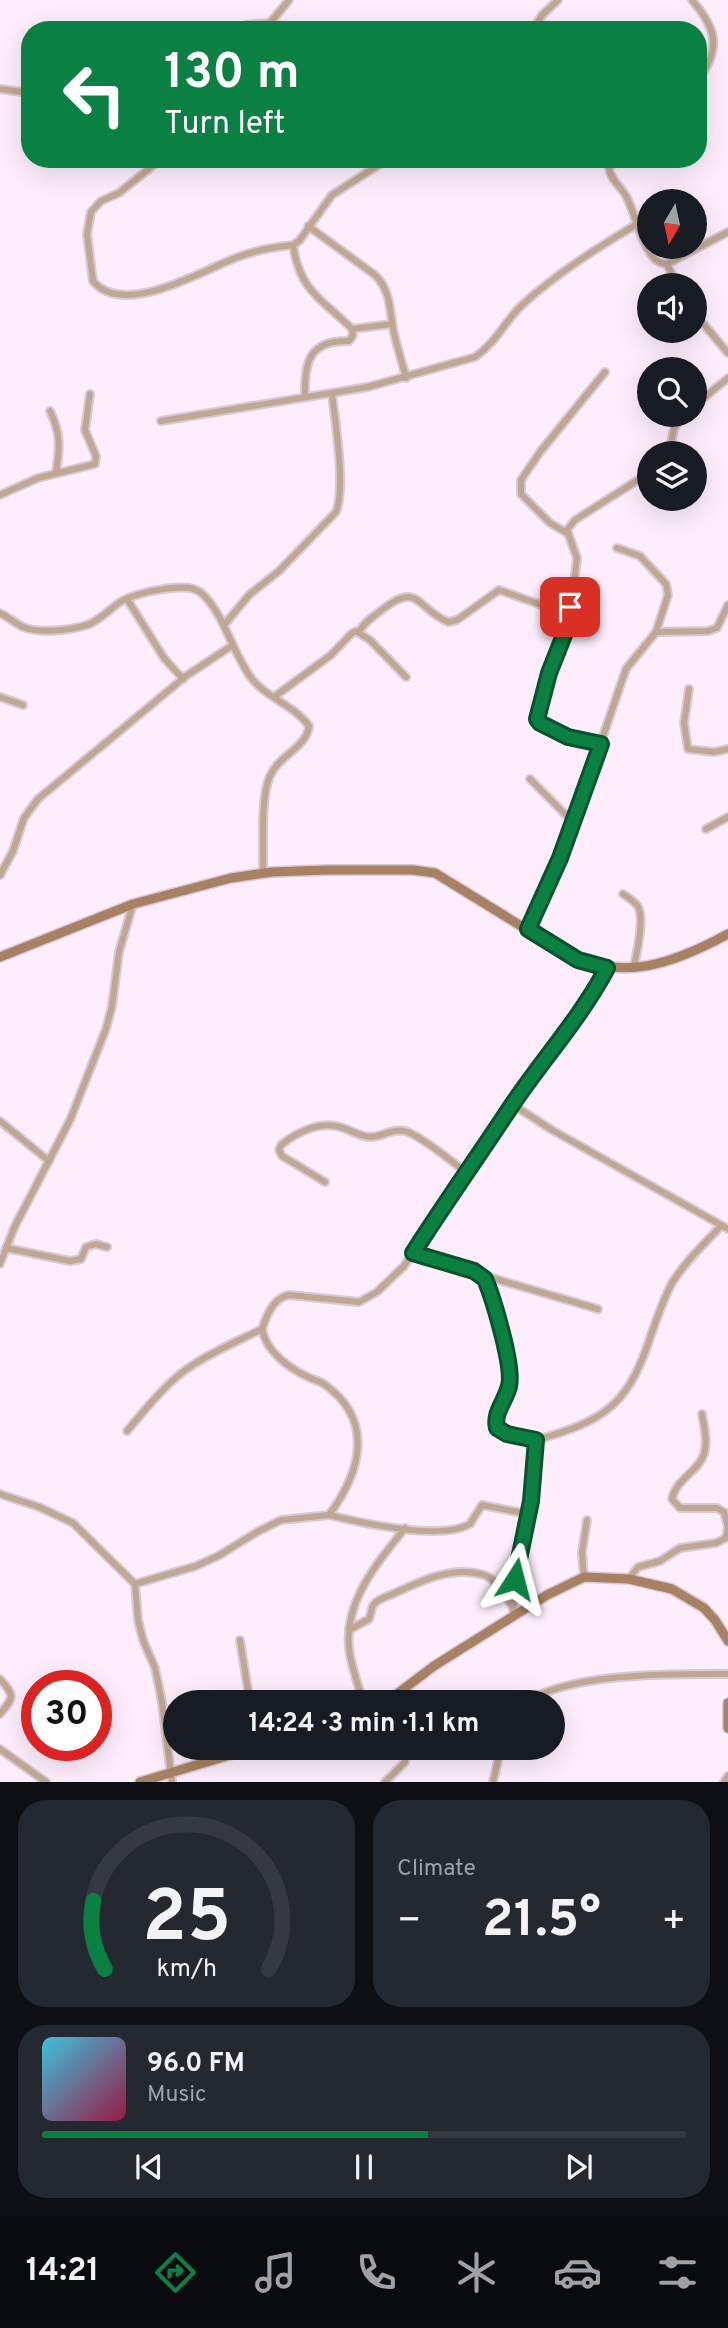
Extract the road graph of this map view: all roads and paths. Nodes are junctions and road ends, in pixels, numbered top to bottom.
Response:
1 (289, 0) edge
2 (557, 0) edge
3 (692, 0) edge
4 (272, 21) edge
5 (538, 21) edge
6 (707, 65) edge
7 (0, 89) edge
8 (21, 92) edge
9 (150, 168) edge
10 (374, 168) edge
11 (609, 168) edge
12 (637, 224) joint
13 (308, 226) junction
14 (728, 232) edge
15 (293, 245) junction
16 (656, 259) edge
17 (667, 264) junction
18 (671, 273) edge
19 (392, 324) junction
20 (707, 328) edge
21 (352, 329) junction
22 (728, 353) edge
23 (605, 372) dead end
24 (406, 378) junction
25 (728, 378) edge
26 (332, 393) junction
27 (90, 394) dead end
28 (707, 395) edge
29 (305, 397) junction
30 (50, 411) dead end
31 (160, 421) dead end
32 (56, 473) junction
33 (637, 481) edge
34 (0, 495) edge
35 (567, 533) junction
36 (617, 548) dead end
37 (127, 599) junction
38 (728, 605) edge
39 (0, 613) edge
40 (570, 615) junction
41 (224, 625) junction
42 (359, 632) junction
43 (656, 632) junction
44 (233, 645) junction
45 (407, 677) dead end
46 (183, 679) junction
47 (689, 689) dead end
48 (0, 697) edge
49 (274, 697) junction
50 (23, 705) dead end
51 (601, 744) junction
52 (728, 750) edge
53 (530, 779) dead end
54 (728, 817) edge
55 (573, 822) junction
56 (706, 829) dead end
57 (263, 873) junction
58 (0, 874) edge
59 (623, 894) dead end
60 (133, 904) junction
61 (528, 929) junction
62 (728, 934) edge
63 (0, 957) edge
64 (607, 968) junction
65 (634, 968) junction
66 (512, 1104) junction
67 (0, 1121) edge
68 (49, 1161) junction
69 (466, 1172) junction
70 (325, 1182) dead end
71 (724, 1227) edge
72 (107, 1247) dead end
73 (6, 1248) junction
74 (413, 1253) junction
75 (0, 1265) edge
76 (481, 1275) junction
77 (598, 1309) dead end
78 (262, 1329) junction
79 (702, 1414) dead end
80 (127, 1431) dead end
81 (536, 1440) junction
82 (0, 1494) edge
83 (528, 1514) junction
84 (329, 1515) junction
85 (587, 1520) dead end
86 (405, 1528) junction
87 (584, 1577) junction
88 (629, 1579) junction
89 (135, 1584) junction
90 (513, 1613) junction
91 (349, 1630) junction
92 (240, 1640) dead end
93 (728, 1641) edge
94 (728, 1674) edge
95 (0, 1679) edge
96 (248, 1690) edge
97 (360, 1690) edge
98 (402, 1690) edge
99 (550, 1690) edge
100 (728, 1704) edge
101 (0, 1714) edge
102 (728, 1728) edge
103 (0, 1748) edge
104 (219, 1760) edge
105 (405, 1760) edge
106 (498, 1760) edge
107 (728, 1776) edge
108 (172, 1777) edge
109 (46, 1782) edge
110 (139, 1782) edge
111 (385, 1782) edge
112 (493, 1782) edge
113 (724, 1782) edge

1 - 4 street
2 - 5 street
3 - 6 street
7 - 8 street
9 - 15 street
10 - 13 street
11 - 12 street
12 - 24 street
13 - 15 street
13 - 19 street
14 - 17 street
15 - 21 street
16 - 17 street
17 - 18 street
19 - 21 street
19 - 24 street
20 - 22 street
21 - 29 street
23 - 35 street
24 - 26 street
25 - 28 street
26 - 29 street
26 - 41 street
27 - 32 street
29 - 31 street
30 - 32 street
32 - 34 street
33 - 35 street
35 - 40 street
36 - 43 street
37 - 39 street
37 - 41 street
37 - 46 street
38 - 43 street
40 - 42 street
40 - 51 street
41 - 44 street
42 - 45 street
42 - 49 street
43 - 51 street
44 - 46 street
44 - 49 street
46 - 58 street
47 - 52 street
48 - 50 street
49 - 57 street
51 - 55 street
53 - 55 street
54 - 56 street
55 - 61 street
57 - 60 street
57 - 61 street
59 - 65 street
60 - 63 street
60 - 68 street
61 - 64 street
62 - 65 street
64 - 65 street
64 - 66 street
66 - 69 street
66 - 71 street
67 - 68 street
68 - 73 street
69 - 70 street
69 - 74 street
71 - 81 street
72 - 73 street
73 - 75 street
74 - 76 street
74 - 78 street
76 - 77 street
76 - 81 street
78 - 80 street
78 - 84 street
79 - 88 street
81 - 83 street
82 - 89 street
83 - 86 street
83 - 90 street
84 - 86 street
84 - 89 street
85 - 87 street
86 - 91 street
87 - 88 street
87 - 90 street
88 - 93 street
89 - 108 street
90 - 91 street
90 - 98 street
91 - 97 street
92 - 96 street
94 - 99 street
95 - 101 street
100 - 102 street
103 - 109 street
104 - 108 street
105 - 111 street
106 - 112 street
107 - 113 street
108 - 110 street

